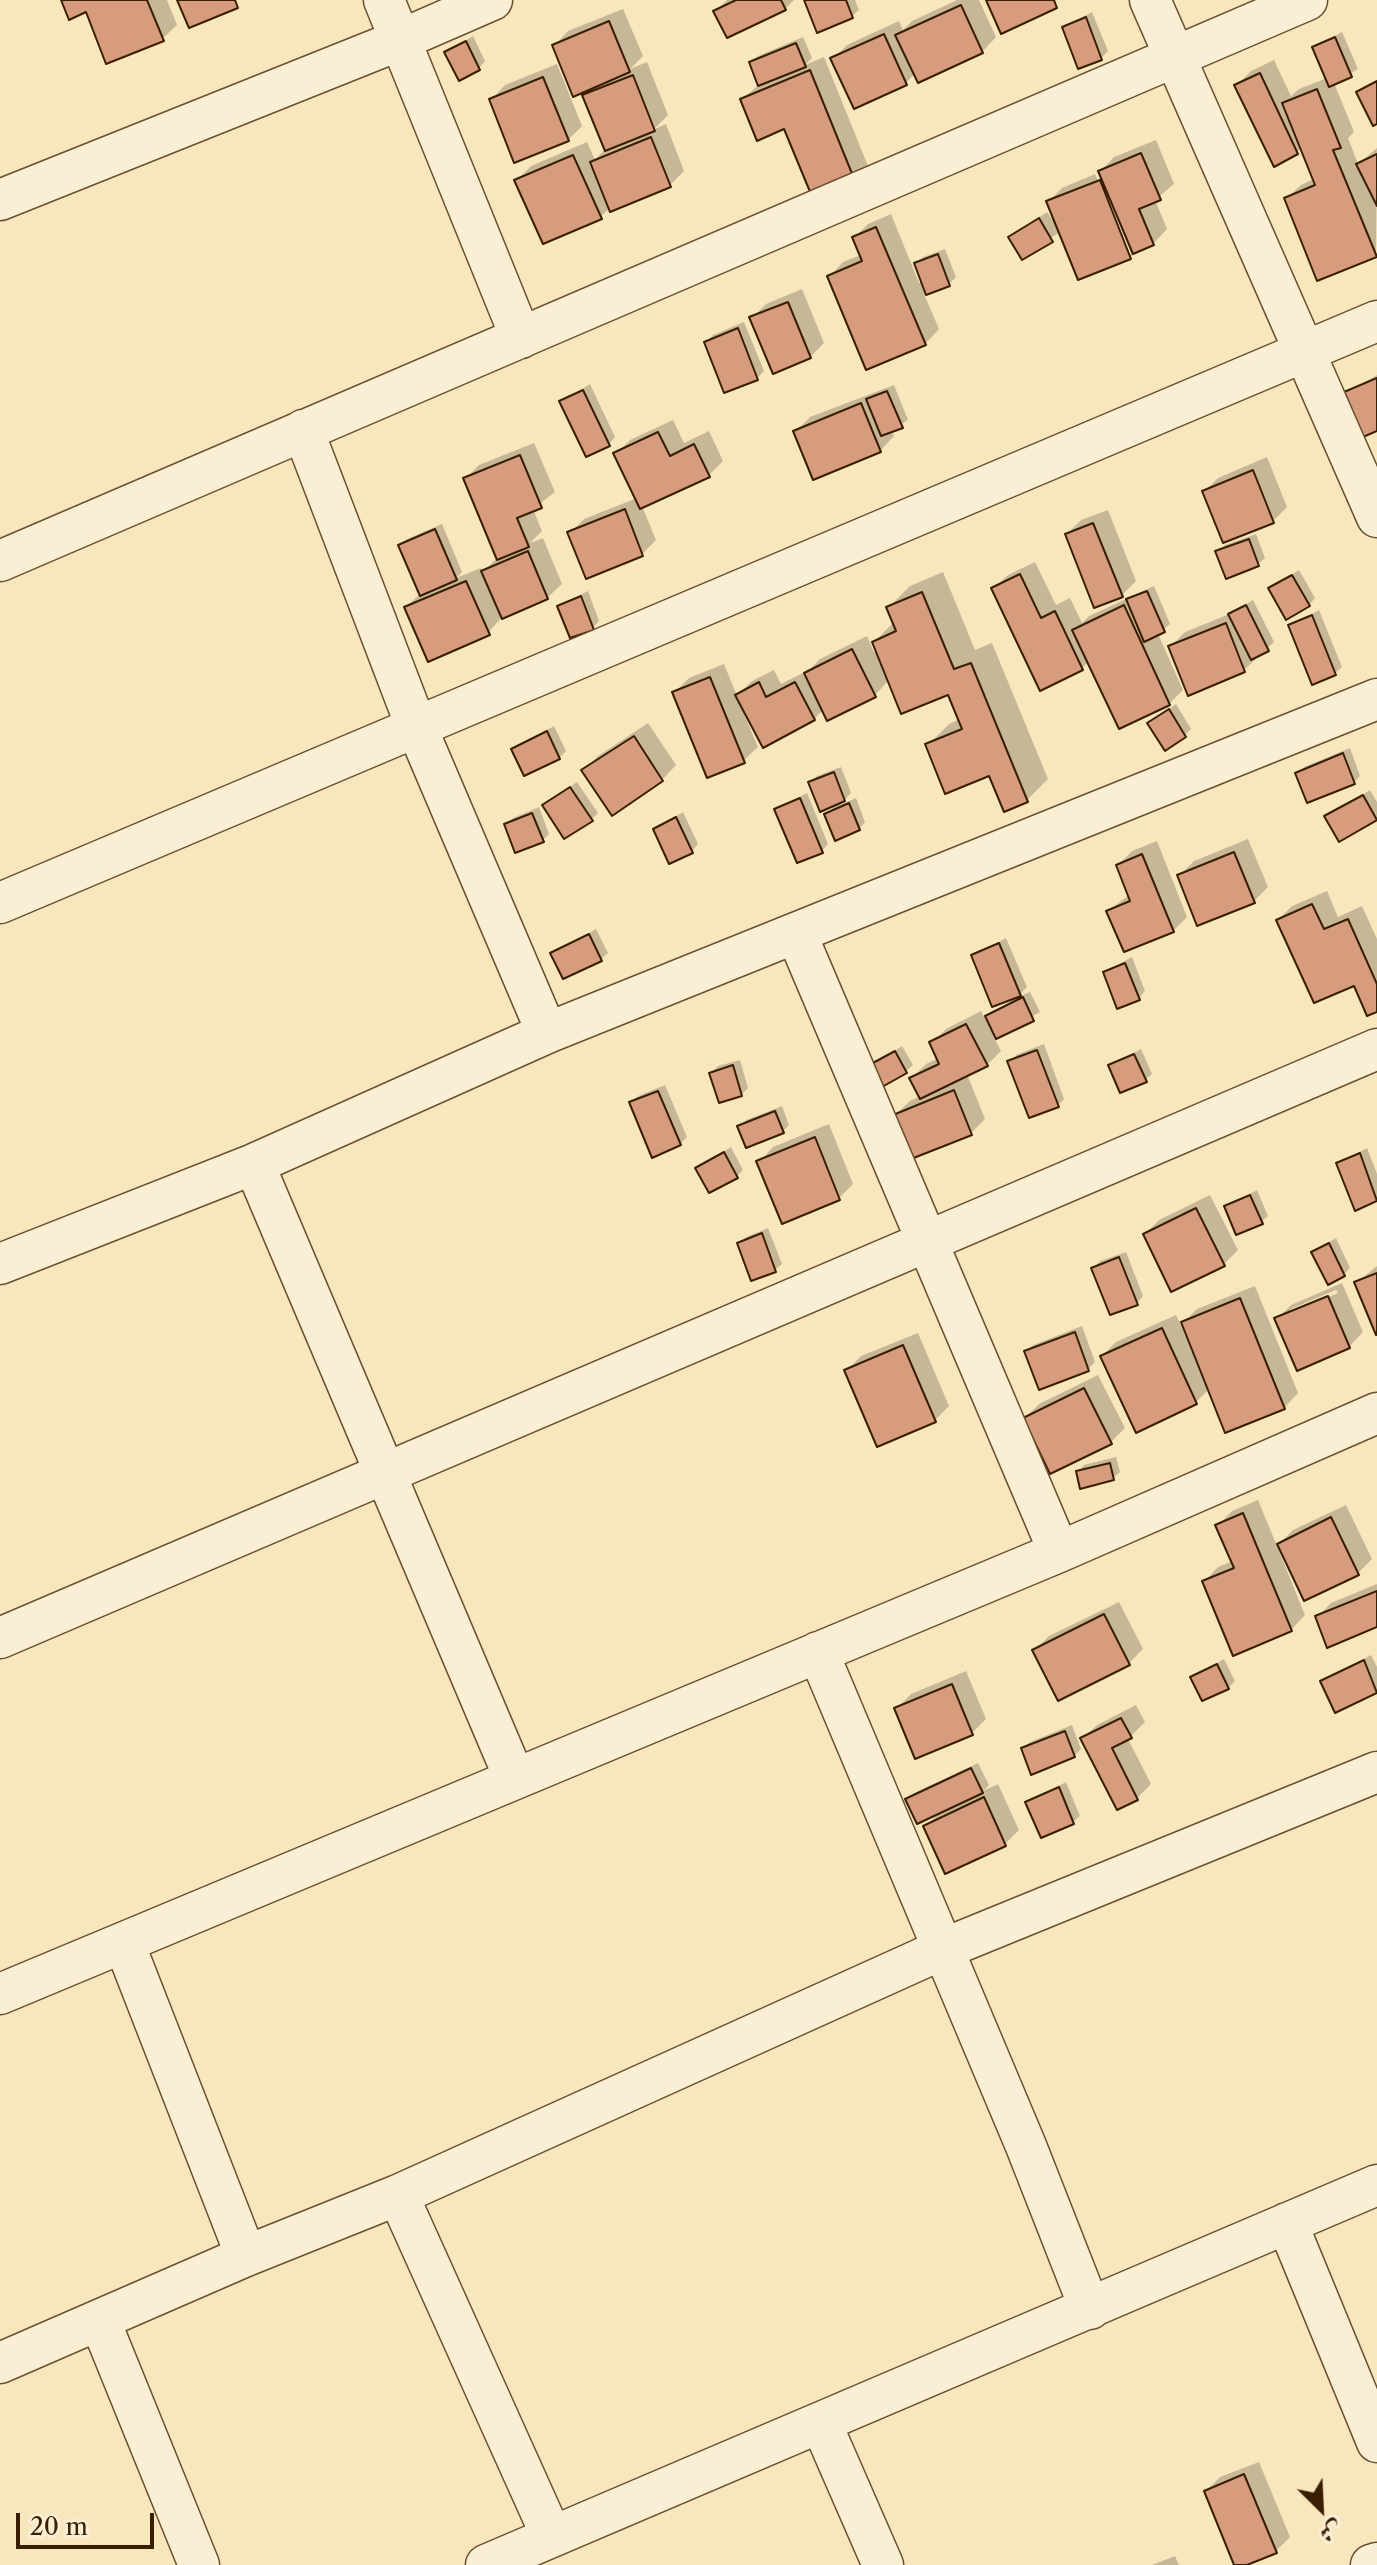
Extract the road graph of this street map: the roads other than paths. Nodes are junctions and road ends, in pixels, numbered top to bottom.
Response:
1 (384, 0) edge
2 (492, 0) edge
3 (1150, 0) edge
4 (1307, 0) edge
5 (400, 40) junction
6 (1176, 58) junction
7 (0, 200) edge
8 (1377, 321) edge
9 (521, 338) junction
10 (1305, 350) junction
11 (303, 430) junction
12 (1377, 517) edge
13 (0, 561) edge
14 (1377, 699) edge
15 (416, 726) junction
16 (0, 903) edge
17 (796, 933) junction
18 (547, 1033) junction
19 (1377, 1049) edge
20 (254, 1164) junction
21 (924, 1241) junction
22 (0, 1264) edge
23 (1377, 1413) edge
24 (383, 1474) junction
25 (1059, 1552) junction
26 (0, 1638) edge
27 (818, 1652) junction
28 (1377, 1772) edge
29 (514, 1777) junction
30 (124, 1943) junction
31 (943, 1949) junction
32 (0, 1994) edge
33 (1377, 2185) edge
34 (398, 2195) junction
35 (1287, 2223) junction
36 (246, 2256) junction
37 (1090, 2309) junction
38 (100, 2321) junction
39 (0, 2363) edge
40 (821, 2423) junction
41 (1377, 2442) edge
42 (552, 2537) junction
43 (1377, 2563) edge
44 (199, 2565) edge
45 (486, 2565) edge
46 (883, 2565) edge
47 (1371, 2565) edge

1 - 5 street
2 - 5 street
3 - 6 street
4 - 6 street
5 - 7 street
5 - 9 street
6 - 9 street
6 - 10 street
8 - 10 street
9 - 11 street
10 - 12 street
10 - 15 street
11 - 13 street
11 - 15 street
14 - 17 street
15 - 16 street
15 - 18 street
17 - 18 street
17 - 21 street
18 - 20 street
19 - 21 street
20 - 22 street
20 - 24 street
21 - 24 street
21 - 25 street
23 - 25 street
24 - 26 street
24 - 29 street
25 - 27 street
27 - 29 street
27 - 31 street
28 - 31 street
29 - 30 street
30 - 32 street
30 - 36 street
31 - 34 street
31 - 37 street
33 - 35 street
34 - 36 street
34 - 42 street
35 - 37 street
35 - 41 street
36 - 38 street
37 - 40 street
38 - 39 street
38 - 44 street
40 - 42 street
40 - 46 street
42 - 45 street
43 - 47 street

